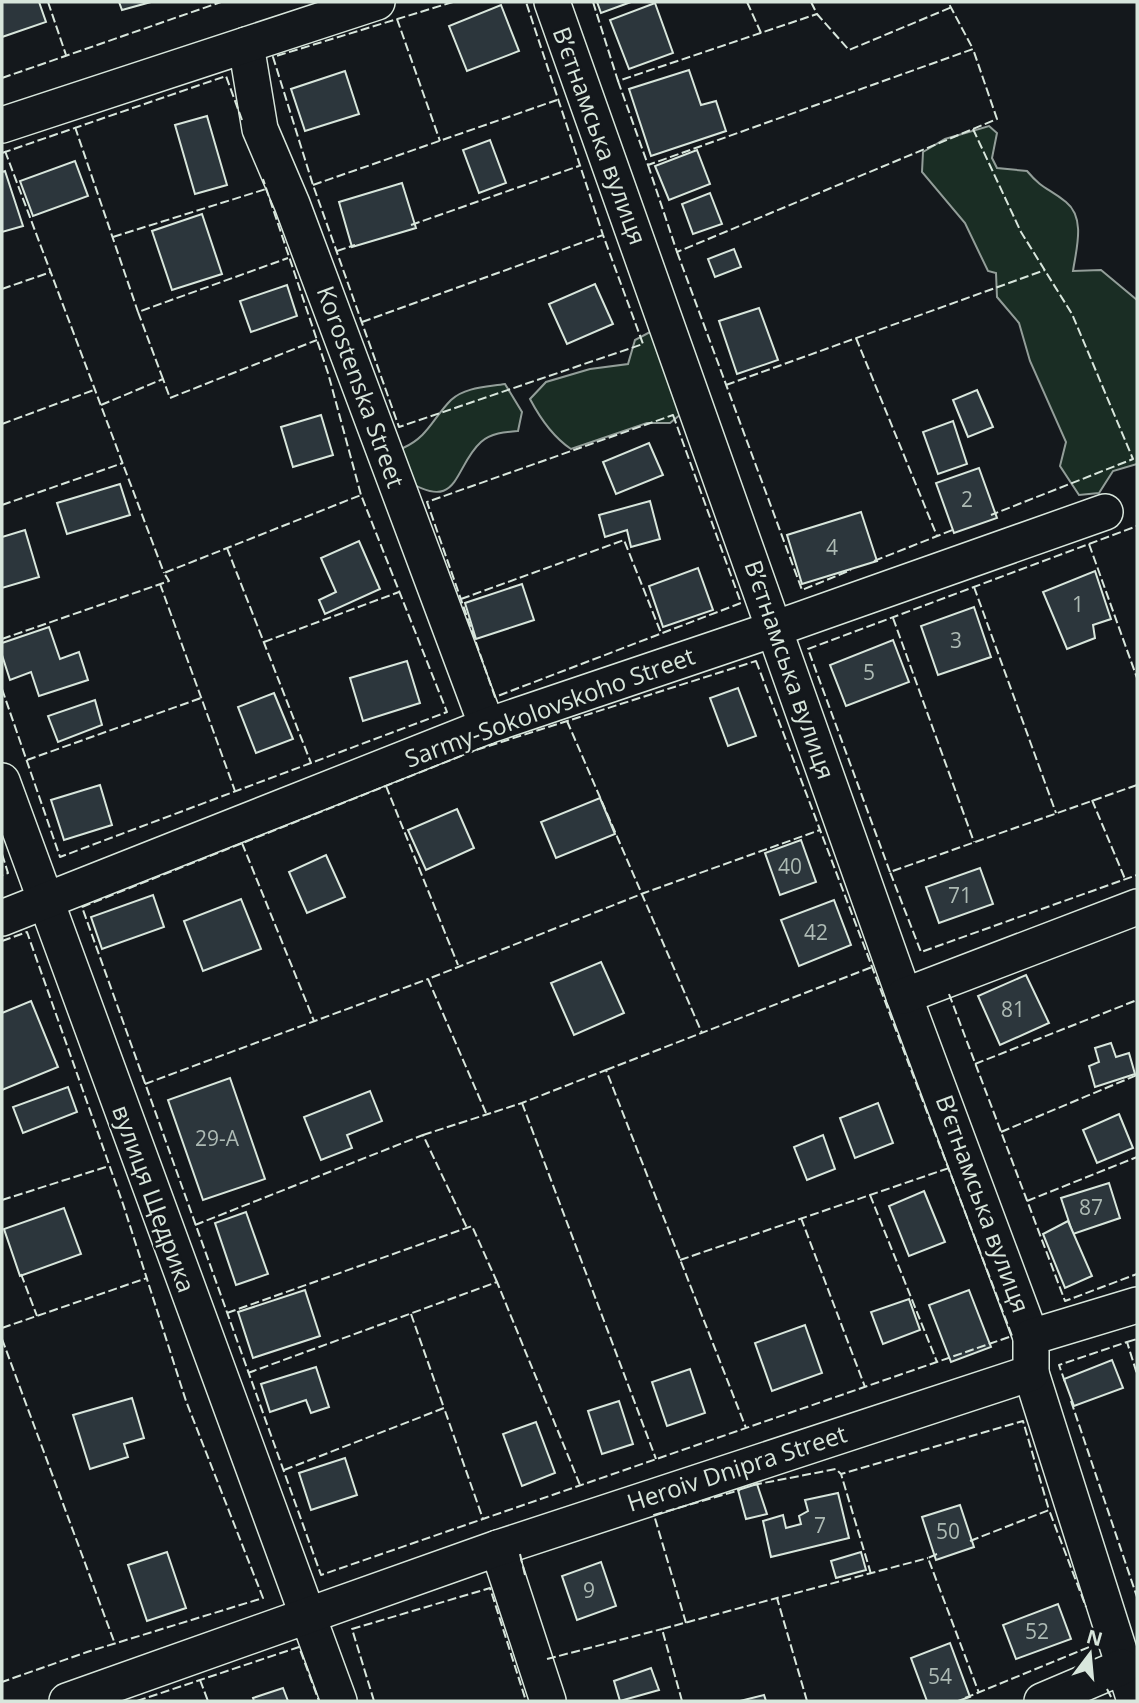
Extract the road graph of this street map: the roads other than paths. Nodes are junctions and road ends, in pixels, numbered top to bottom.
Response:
1 (377, 2) edge
2 (552, 2) edge
3 (246, 45) junction
4 (2, 125) edge
5 (1105, 512) dead end
6 (774, 629) junction
7 (487, 726) junction
8 (2, 780) edge
9 (45, 903) junction
10 (1137, 907) edge
11 (2, 918) edge
12 (904, 996) junction
13 (1137, 1305) edge
14 (1031, 1337) junction
15 (1031, 1373) junction
16 (498, 1548) junction
17 (306, 1617) junction
18 (1122, 1667) junction
19 (67, 1701) edge
20 (339, 1701) edge
21 (548, 1701) edge
22 (1042, 1701) edge
23 (1135, 1701) edge

1 - 3 street
2 - 6 street, Вʼєтнамська вулиця
3 - 4 street
3 - 7 street, Korostenska Street
5 - 6 street, Sarmy-Sokolovskoho Street
6 - 7 street, Sarmy-Sokolovskoho Street
6 - 12 street, Вʼєтнамська вулиця
7 - 9 street, Sarmy-Sokolovskoho Street
8 - 9 street, вулиця Щедрика
9 - 11 street, Sarmy-Sokolovskoho Street
9 - 17 street, вулиця Щедрика
10 - 12 street
12 - 14 street, Вʼєтнамська вулиця
13 - 14 street
14 - 15 street
15 - 16 street, Heroiv Dnipra Street
15 - 18 street
16 - 17 street, Heroiv Dnipra Street
16 - 21 street
17 - 19 street, Heroiv Dnipra Street
17 - 20 street
18 - 22 street
18 - 23 street

